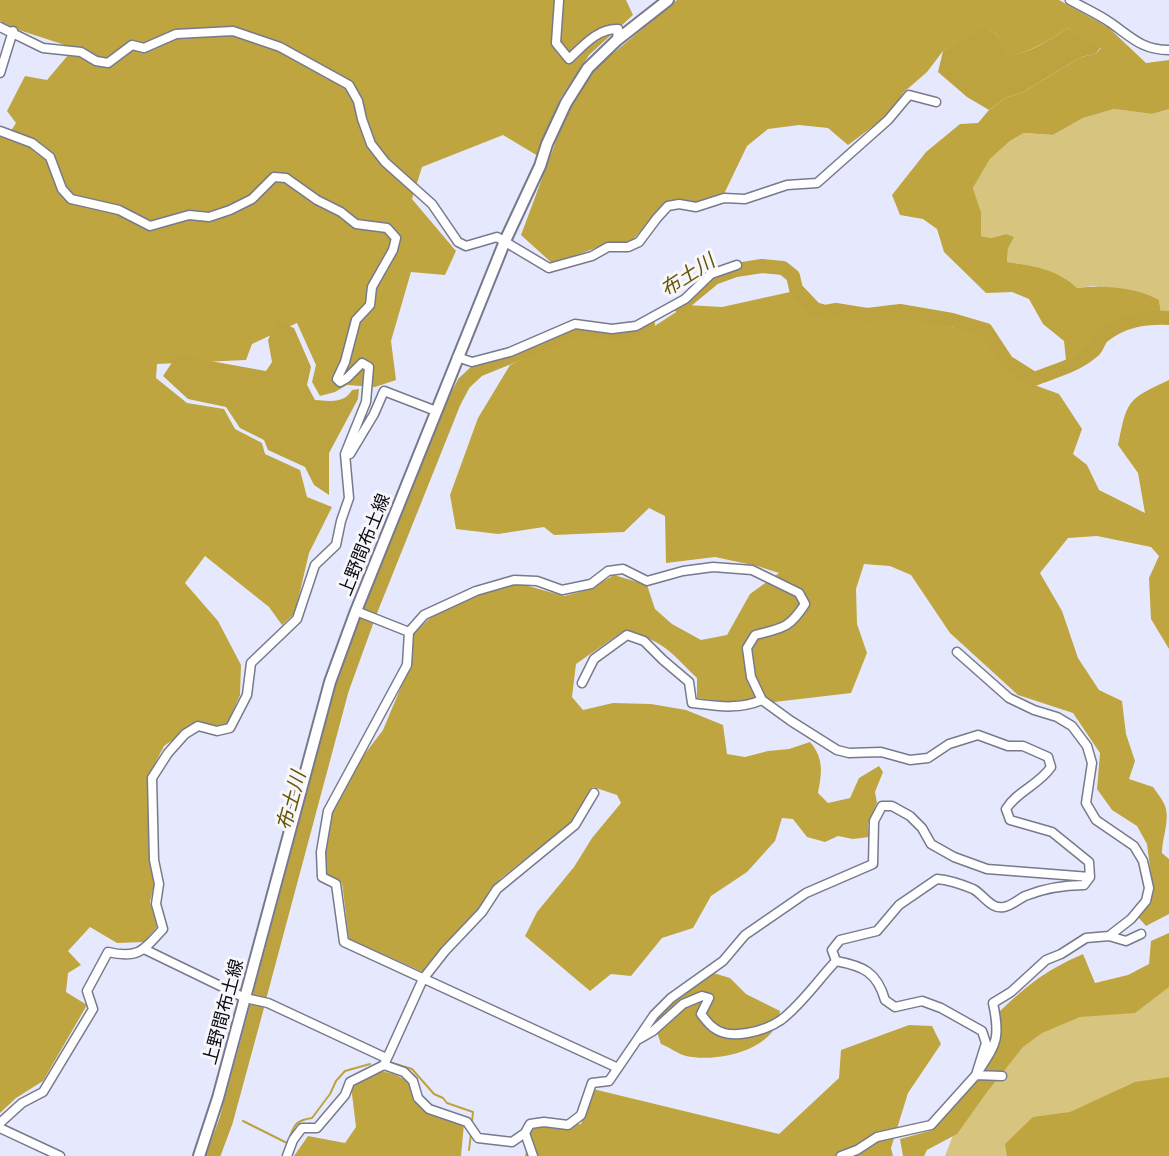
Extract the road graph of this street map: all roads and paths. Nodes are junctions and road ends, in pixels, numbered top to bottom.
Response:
1 (559, 0) edge
2 (668, 0) edge
3 (1070, 0) edge
4 (0, 27) edge
5 (13, 32) junction
6 (617, 40) junction
7 (1169, 50) edge
8 (0, 73) edge
9 (936, 102) dead end
10 (0, 131) edge
11 (505, 241) junction
12 (736, 265) dead end
13 (457, 357) junction
14 (435, 411) junction
15 (347, 466) junction
16 (356, 611) junction
17 (410, 632) junction
18 (957, 652) dead end
19 (582, 683) dead end
20 (762, 699) junction
21 (594, 793) dead end
22 (1090, 878) junction
23 (1140, 934) dead end
24 (1108, 936) junction
25 (144, 950) junction
26 (836, 961) junction
27 (423, 979) junction
28 (244, 998) junction
29 (636, 1040) junction
30 (385, 1062) junction
31 (618, 1068) junction
32 (976, 1075) junction
33 (1002, 1076) dead end
34 (0, 1123) edge
35 (0, 1128) edge
36 (525, 1133) junction
37 (60, 1156) edge
38 (199, 1156) edge
39 (287, 1156) edge
40 (533, 1156) edge
41 (841, 1156) edge

1 - 6 street
2 - 6 main road, 上野間布土線
3 - 7 street
4 - 5 street
5 - 8 street
5 - 11 street
6 - 11 main road, 上野間布土線
9 - 11 street
10 - 15 street
11 - 13 main road, 上野間布土線
12 - 13 street
13 - 14 main road, 上野間布土線
14 - 15 street
14 - 16 main road, 上野間布土線
15 - 25 street
16 - 17 street
16 - 28 main road, 上野間布土線
17 - 20 street
17 - 27 street
18 - 24 street
19 - 20 street
20 - 22 street
21 - 27 street
22 - 26 street
22 - 29 street
23 - 24 street
24 - 32 street
25 - 28 street
25 - 34 street
26 - 29 street
26 - 32 street
27 - 30 street
27 - 31 street
28 - 30 street
28 - 38 main road, 上野間布土線
29 - 31 street
30 - 36 street
30 - 39 street
31 - 36 street
32 - 33 street
32 - 41 street
35 - 37 street
36 - 40 street

